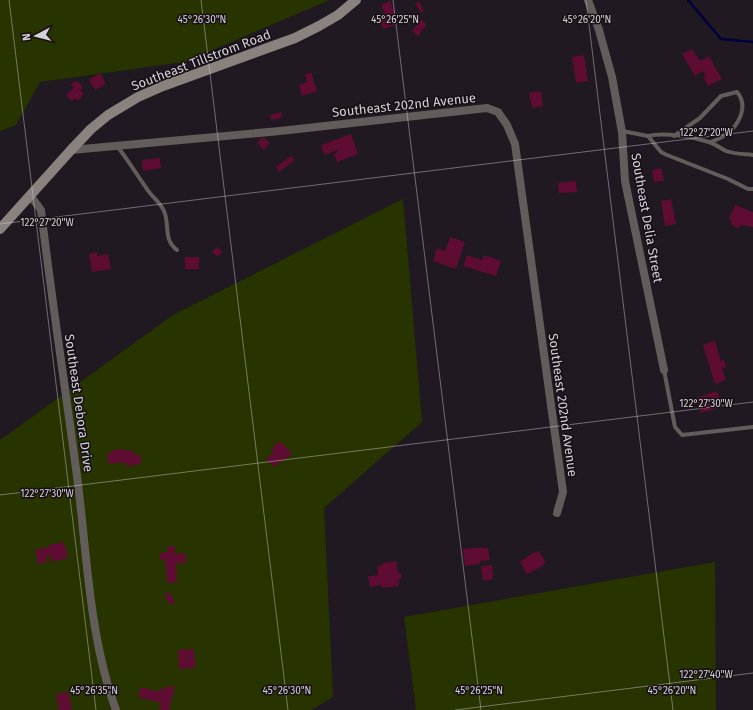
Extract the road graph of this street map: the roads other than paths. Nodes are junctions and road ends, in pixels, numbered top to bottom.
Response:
1 (356, 0) edge
2 (588, 0) edge
3 (621, 131) junction
4 (648, 136) junction
5 (674, 136) junction
6 (711, 142) junction
7 (117, 146) junction
8 (71, 150) junction
9 (753, 155) edge
10 (753, 190) edge
11 (30, 195) junction
12 (0, 229) edge
13 (177, 250) dead end
14 (664, 370) joint
15 (753, 427) edge
16 (557, 513) dead end
17 (116, 710) edge

1 - 8 main road, Southeast Tillstrom Road
2 - 3 street, Southeast Delia Street
3 - 4 lane
3 - 14 street, Southeast Delia Street
4 - 5 lane
4 - 10 lane
5 - 6 lane
5 - 6 lane
6 - 9 lane
7 - 8 street, Southeast 202nd Avenue
7 - 13 lane
7 - 16 street, Southeast 202nd Avenue
8 - 11 main road, Southeast Tillstrom Road
11 - 12 main road, Southeast Tillstrom Road
11 - 17 street, Southeast Debora Drive
14 - 15 lane

